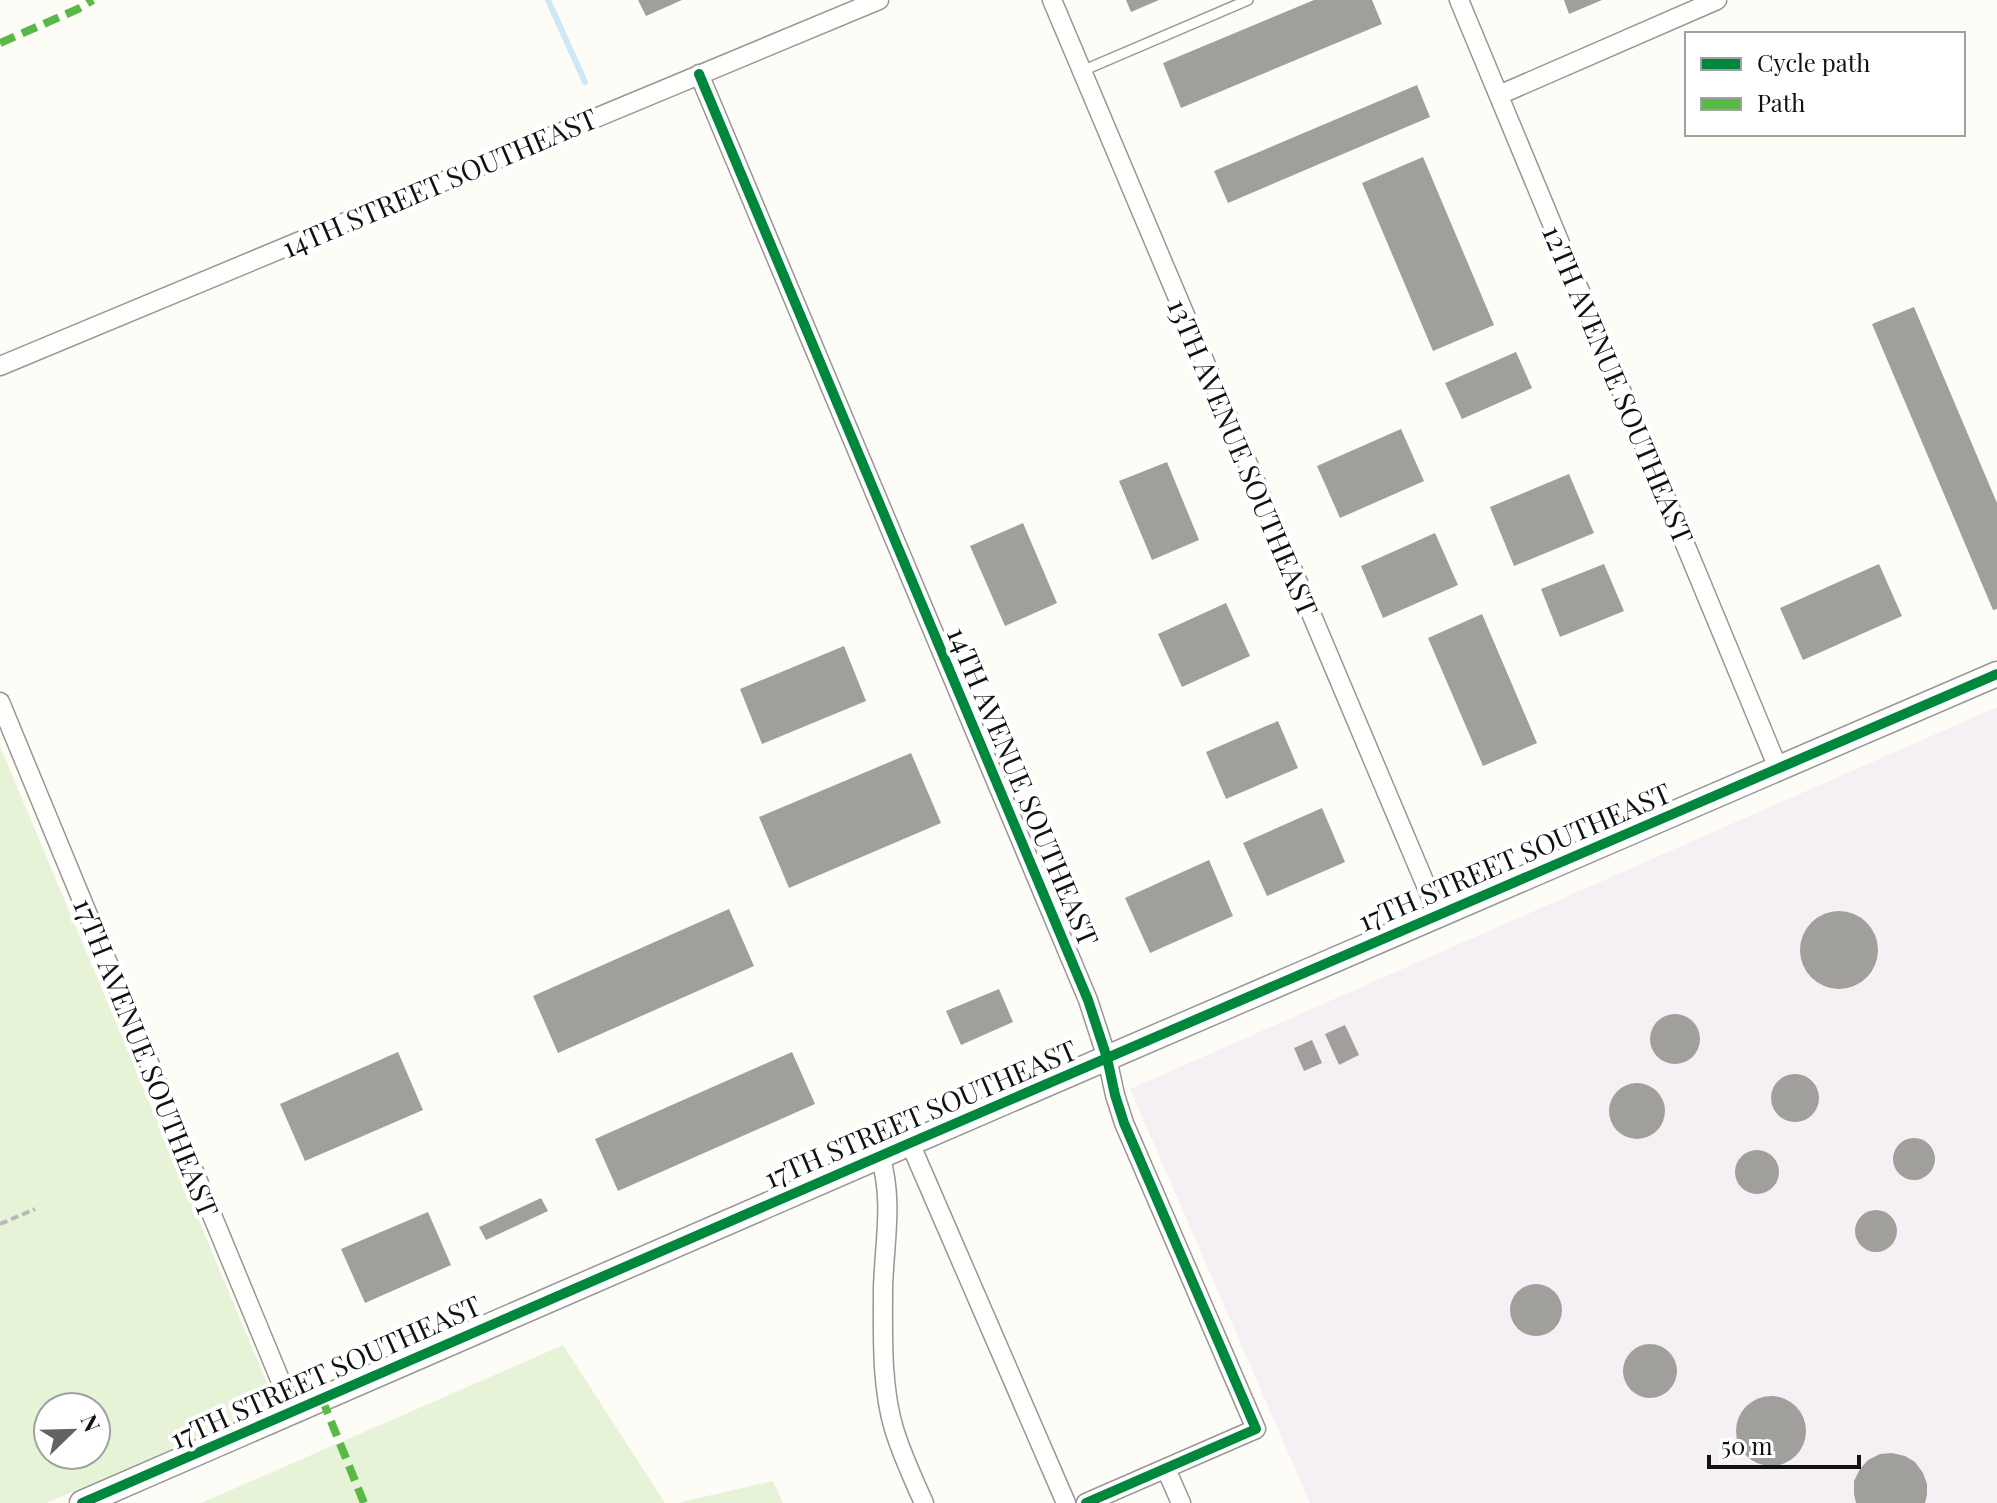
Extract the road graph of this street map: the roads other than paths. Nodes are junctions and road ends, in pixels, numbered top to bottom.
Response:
1 (879, 0) edge
2 (1052, 0) edge
3 (1248, 0) edge
4 (1459, 0) edge
5 (1717, 0) edge
6 (1082, 71) junction
7 (699, 74) junction
8 (1499, 95) junction
9 (0, 366) edge
10 (1997, 674) edge
11 (0, 702) edge
12 (1778, 768) junction
13 (1438, 914) junction
14 (1107, 1058) junction
15 (910, 1143) junction
16 (880, 1156) junction
17 (293, 1411) junction
18 (1166, 1469) junction
19 (82, 1503) edge
20 (924, 1503) edge
21 (1066, 1503) edge
22 (1086, 1503) edge
23 (1181, 1503) edge

1 - 7 street, 14TH STREET SOUTHEAST
2 - 6 street, 13TH AVENUE SOUTHEAST
3 - 6 lane
4 - 8 street, 12TH AVENUE SOUTHEAST
5 - 8 street
6 - 13 street, 13TH AVENUE SOUTHEAST
7 - 9 street, 14TH STREET SOUTHEAST
7 - 14 street, 14TH AVENUE SOUTHEAST
8 - 12 street, 12TH AVENUE SOUTHEAST
10 - 12 street, 17TH STREET SOUTHEAST
11 - 17 street, 17TH AVENUE SOUTHEAST
12 - 13 street, 17TH STREET SOUTHEAST
13 - 14 street, 17TH STREET SOUTHEAST
14 - 15 street, 17TH STREET SOUTHEAST
14 - 18 street, 14TH AVENUE SOUTHEAST
15 - 16 street, 17TH STREET SOUTHEAST
15 - 21 street
16 - 17 street, 17TH STREET SOUTHEAST
16 - 20 street
17 - 19 street, 17TH STREET SOUTHEAST
18 - 22 street
18 - 23 street

